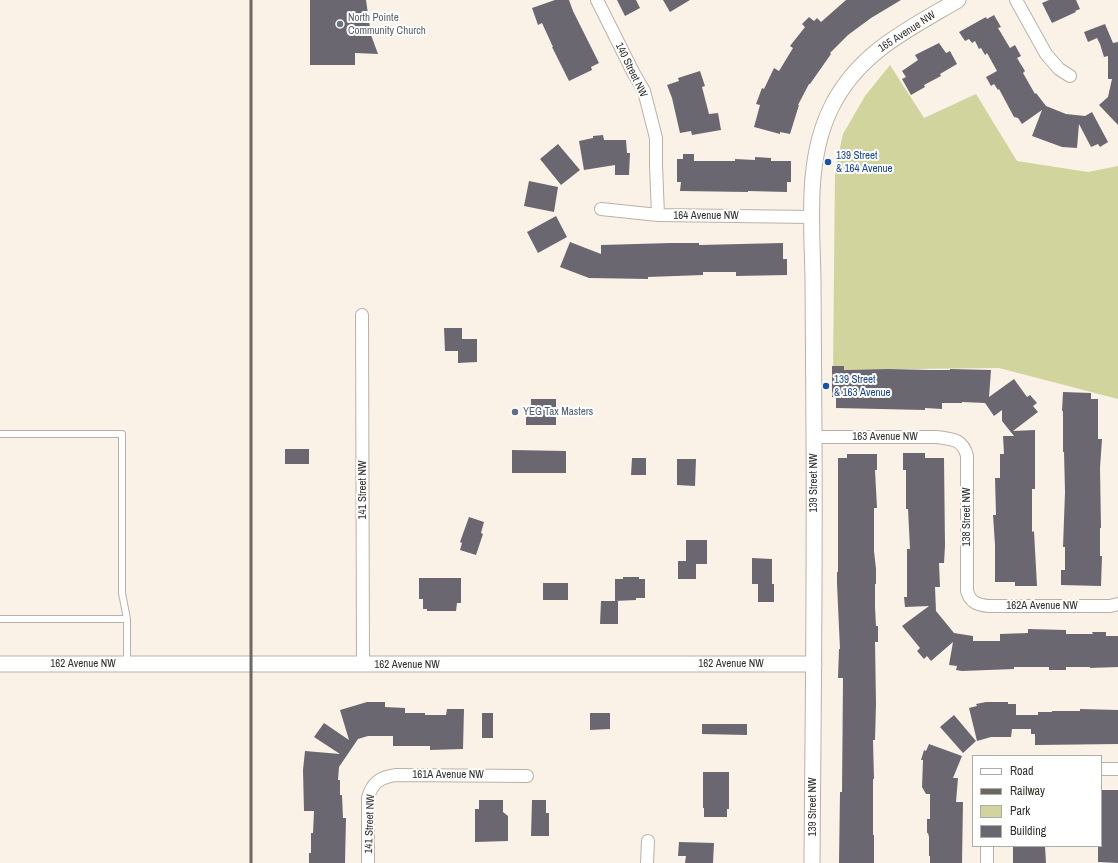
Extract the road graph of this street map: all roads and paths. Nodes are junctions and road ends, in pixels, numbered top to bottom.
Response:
1 (597, 0) edge
2 (958, 0) edge
3 (1016, 0) edge
4 (1070, 76) dead end
5 (832, 106) joint
6 (601, 209) dead end
7 (658, 216) junction
8 (812, 216) junction
9 (362, 315) dead end
10 (0, 434) edge
11 (814, 437) junction
12 (956, 440) joint
13 (969, 597) joint
14 (1118, 604) edge
15 (127, 619) junction
16 (0, 620) edge
17 (0, 664) edge
18 (127, 664) junction
19 (814, 664) junction
20 (363, 665) junction
21 (1102, 769) edge
22 (1118, 769) edge
23 (527, 776) dead end
24 (373, 785) joint
25 (648, 841) dead end
26 (987, 847) edge
27 (368, 863) edge
28 (647, 863) edge
29 (812, 863) edge
30 (987, 863) edge

1 - 7 street, 140 Street NW
2 - 5 street, 165 Avenue NW
3 - 4 street
5 - 8 street, 139 Street NW
6 - 7 street, 164 Avenue NW
7 - 8 street, 164 Avenue NW
8 - 11 street, 139 Street NW
9 - 20 street, 141 Street NW
10 - 15 lane
11 - 12 street, 163 Avenue NW
11 - 19 street, 139 Street NW
12 - 13 street, 138 Street NW
13 - 14 street, 162A Avenue NW
15 - 16 lane
15 - 18 lane
17 - 18 street, 162 Avenue NW
18 - 20 street, 162 Avenue NW
19 - 20 street, 162 Avenue NW
19 - 29 street, 139 Street NW
21 - 22 street
23 - 24 street, 161A Avenue NW
24 - 27 street, 141 Street NW
25 - 28 street
26 - 30 street

